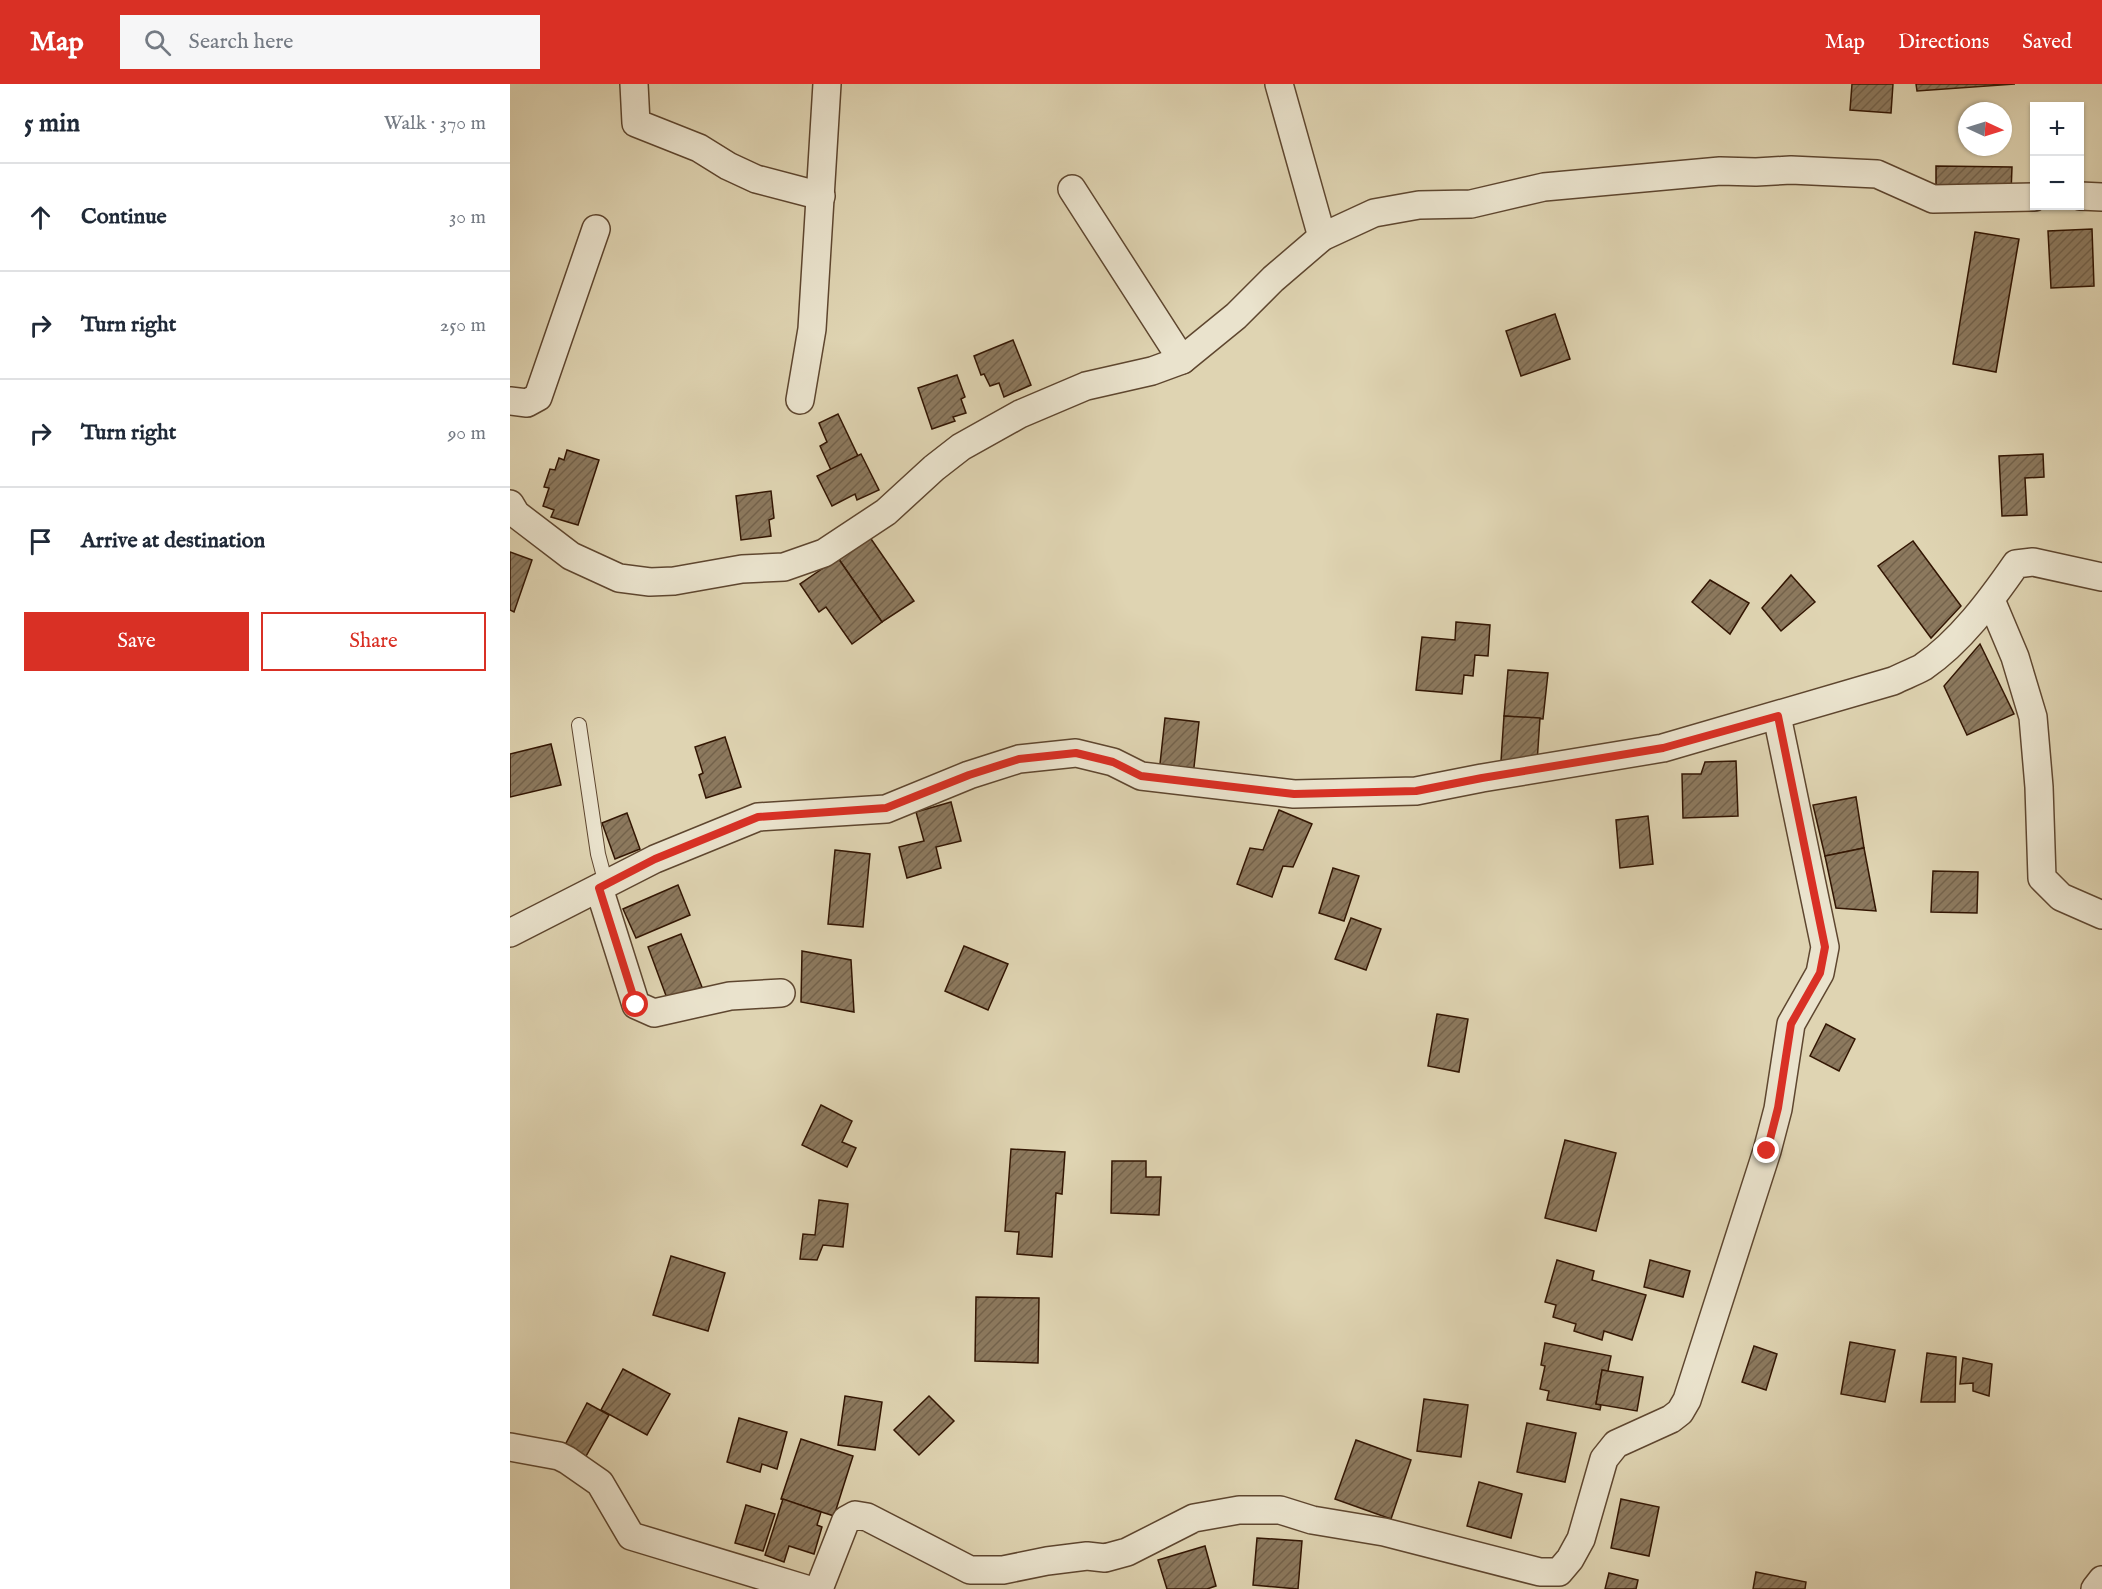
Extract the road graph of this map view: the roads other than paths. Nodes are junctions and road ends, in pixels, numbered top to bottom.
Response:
1 (634, 84) edge
2 (827, 84) edge
3 (1279, 84) edge
4 (1072, 189) dead end
5 (821, 196) junction
6 (2084, 196) edge
7 (2030, 197) edge
8 (2102, 197) edge
9 (596, 229) dead end
10 (1322, 237) junction
11 (1182, 360) junction
12 (800, 400) dead end
13 (510, 401) edge
14 (510, 504) edge
15 (2102, 577) edge
16 (1991, 600) junction
17 (1778, 716) junction
18 (579, 725) dead end
19 (603, 886) junction
20 (2102, 915) edge
21 (510, 933) edge
22 (781, 993) dead end
23 (510, 1447) edge
24 (2102, 1580) edge
25 (806, 1589) edge
26 (819, 1589) edge
27 (2095, 1589) edge

1 - 5 street
2 - 5 street
3 - 10 street
4 - 11 street
5 - 12 street
6 - 8 street
7 - 10 street
9 - 13 street
10 - 11 street
11 - 14 street
15 - 16 street
16 - 17 street
16 - 20 street
17 - 19 street
17 - 26 street
18 - 19 lane
19 - 21 street
19 - 22 street
23 - 25 street
24 - 27 street

